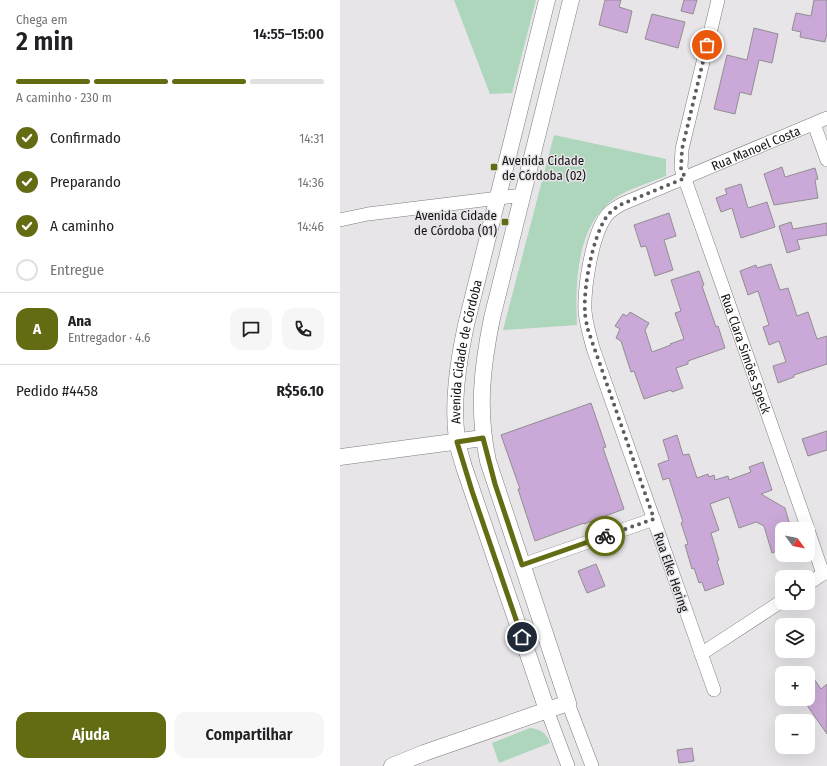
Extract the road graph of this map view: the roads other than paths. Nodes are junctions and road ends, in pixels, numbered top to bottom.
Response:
1 (547, 0) edge
2 (571, 0) edge
3 (718, 0) edge
4 (827, 118) edge
5 (814, 124) junction
6 (827, 160) edge
7 (685, 178) junction
8 (523, 195) junction
9 (498, 198) junction
10 (340, 220) edge
11 (483, 438) junction
12 (457, 442) junction
13 (340, 458) edge
14 (654, 519) junction
15 (805, 522) edge
16 (815, 547) edge
17 (522, 565) junction
18 (825, 572) edge
19 (815, 579) edge
20 (775, 606) edge
21 (701, 654) junction
22 (714, 690) dead end
23 (568, 703) junction
24 (547, 710) junction
25 (392, 766) edge
26 (568, 766) edge
27 (592, 766) edge

1 - 9 street, Avenida Cidade de Córdoba
2 - 8 street, Avenida Cidade de Córdoba
3 - 7 street, Rua Clara Simões Speck
4 - 5 street, Rua Manoel Costa
5 - 6 street
5 - 7 street, Rua Manoel Costa
7 - 14 street, Rua Elke Hering
7 - 15 street, Rua Clara Simões Speck
8 - 9 street
8 - 11 street, Avenida Cidade de Córdoba
9 - 10 street
9 - 12 street, Avenida Cidade de Córdoba
11 - 12 street
11 - 17 street, Avenida Cidade de Córdoba
12 - 13 street
12 - 24 street, Avenida Cidade de Córdoba
14 - 17 street
14 - 21 street, Rua Elke Hering
16 - 18 street, Rua Clara Simões Speck
17 - 23 street, Avenida Cidade de Córdoba
18 - 19 street
20 - 21 street
21 - 22 street, Rua Elke Hering
23 - 24 street
23 - 27 street, Avenida Cidade de Córdoba
24 - 25 street
24 - 26 street, Avenida Cidade de Córdoba

